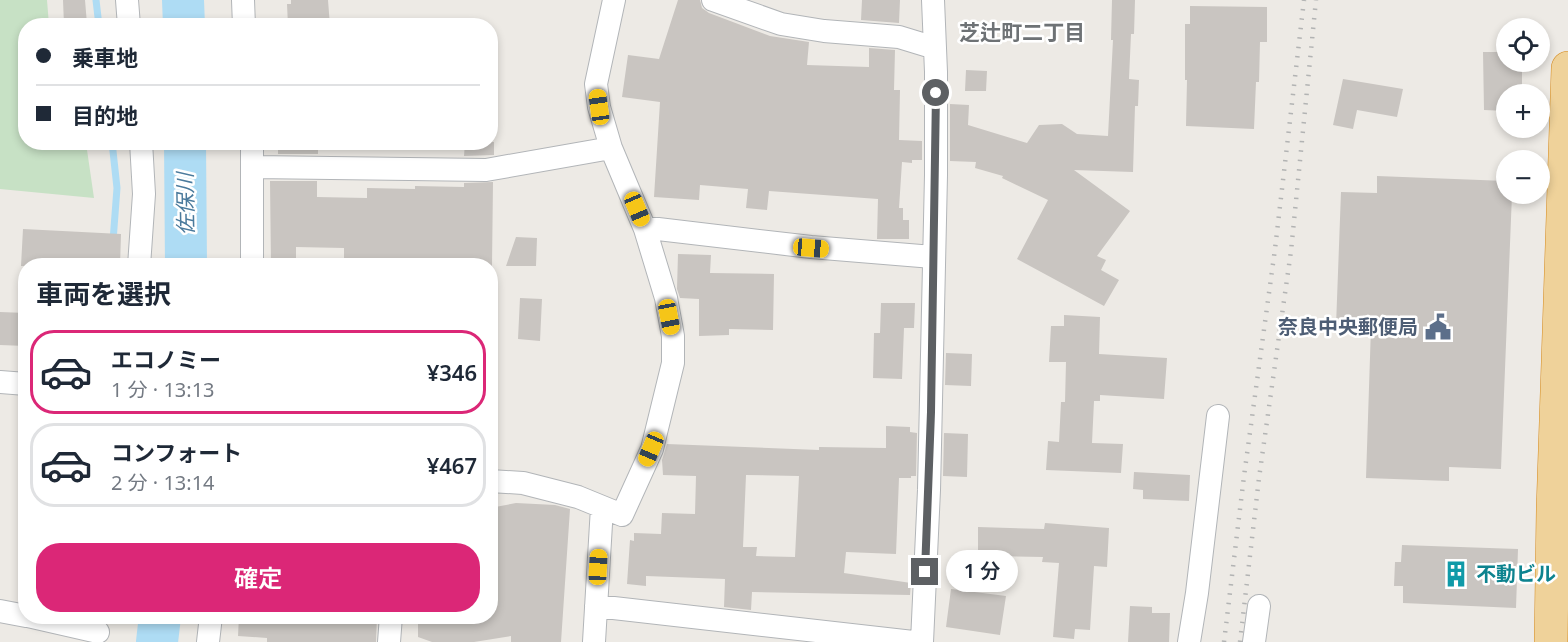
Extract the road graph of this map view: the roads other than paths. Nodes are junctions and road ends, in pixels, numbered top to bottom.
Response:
1 (127, 0) edge
2 (243, 0) edge
3 (614, 0) edge
4 (713, 0) edge
5 (933, 0) edge
6 (128, 18) edge
7 (244, 18) edge
8 (935, 48) junction
9 (1568, 68) edge
10 (611, 148) junction
11 (141, 150) edge
12 (252, 150) edge
13 (252, 167) junction
14 (645, 229) junction
15 (933, 257) junction
16 (140, 258) edge
17 (252, 258) edge
18 (0, 382) edge
19 (18, 383) edge
20 (1218, 416) dead end
21 (498, 481) edge
22 (602, 507) junction
23 (1560, 604) edge
24 (596, 606) junction
25 (1259, 606) dead end
26 (0, 610) edge
27 (18, 614) edge
28 (68, 624) edge
29 (210, 624) edge
30 (390, 624) edge
31 (98, 630) edge
32 (208, 642) edge
33 (389, 642) edge
34 (594, 642) edge
35 (913, 642) edge
36 (922, 642) edge
37 (1189, 642) edge
38 (1254, 642) edge
39 (1551, 642) edge

1 - 6 street
2 - 7 street
3 - 10 street
4 - 8 street
5 - 8 street
8 - 15 street
9 - 23 highway
10 - 13 street
10 - 14 street
11 - 16 street
12 - 13 street
13 - 17 street
14 - 15 street
14 - 22 street
15 - 36 street
18 - 19 street
20 - 37 street
21 - 22 street
22 - 24 street
23 - 39 highway
24 - 34 street
24 - 35 street
25 - 38 street
26 - 27 street
28 - 31 street
29 - 32 street
30 - 33 street

